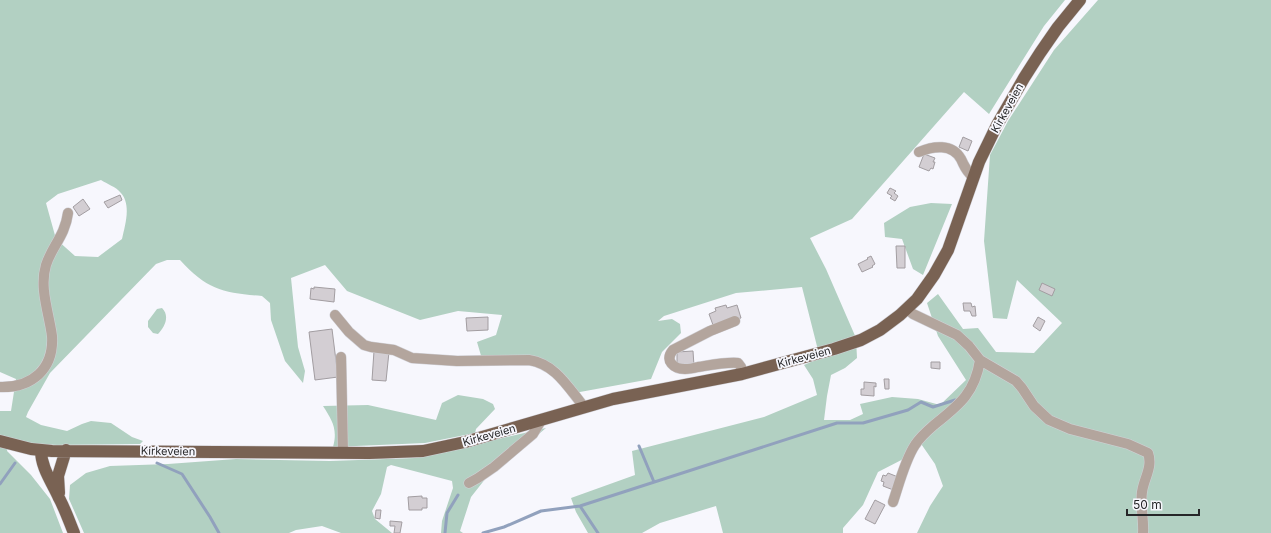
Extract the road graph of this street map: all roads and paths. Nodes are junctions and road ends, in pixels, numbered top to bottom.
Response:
1 (1080, 0) edge
2 (919, 152) dead end
3 (973, 176) junction
4 (68, 214) dead end
5 (907, 309) junction
6 (335, 315) dead end
7 (735, 321) dead end
8 (341, 357) dead end
9 (980, 360) junction
10 (742, 374) junction
11 (0, 387) edge
12 (582, 407) junction
13 (542, 419) junction
14 (0, 441) edge
15 (46, 450) junction
16 (66, 450) junction
17 (342, 452) junction
18 (469, 483) dead end
19 (59, 498) junction
20 (893, 502) dead end
21 (74, 533) edge
22 (1143, 533) edge

1 - 3 main road, Kirkeveien
2 - 3 street
3 - 5 main road, Kirkeveien
4 - 11 street
5 - 9 street
5 - 10 main road, Kirkeveien
6 - 12 street
7 - 10 street
8 - 17 street
9 - 20 street
9 - 22 street
10 - 12 main road, Kirkeveien
12 - 13 main road, Kirkeveien
13 - 17 main road, Kirkeveien
13 - 18 street
14 - 15 main road, Kirkeveien
15 - 16 main road, Kirkeveien
15 - 19 main road
16 - 17 main road, Kirkeveien
16 - 19 main road
19 - 21 main road

